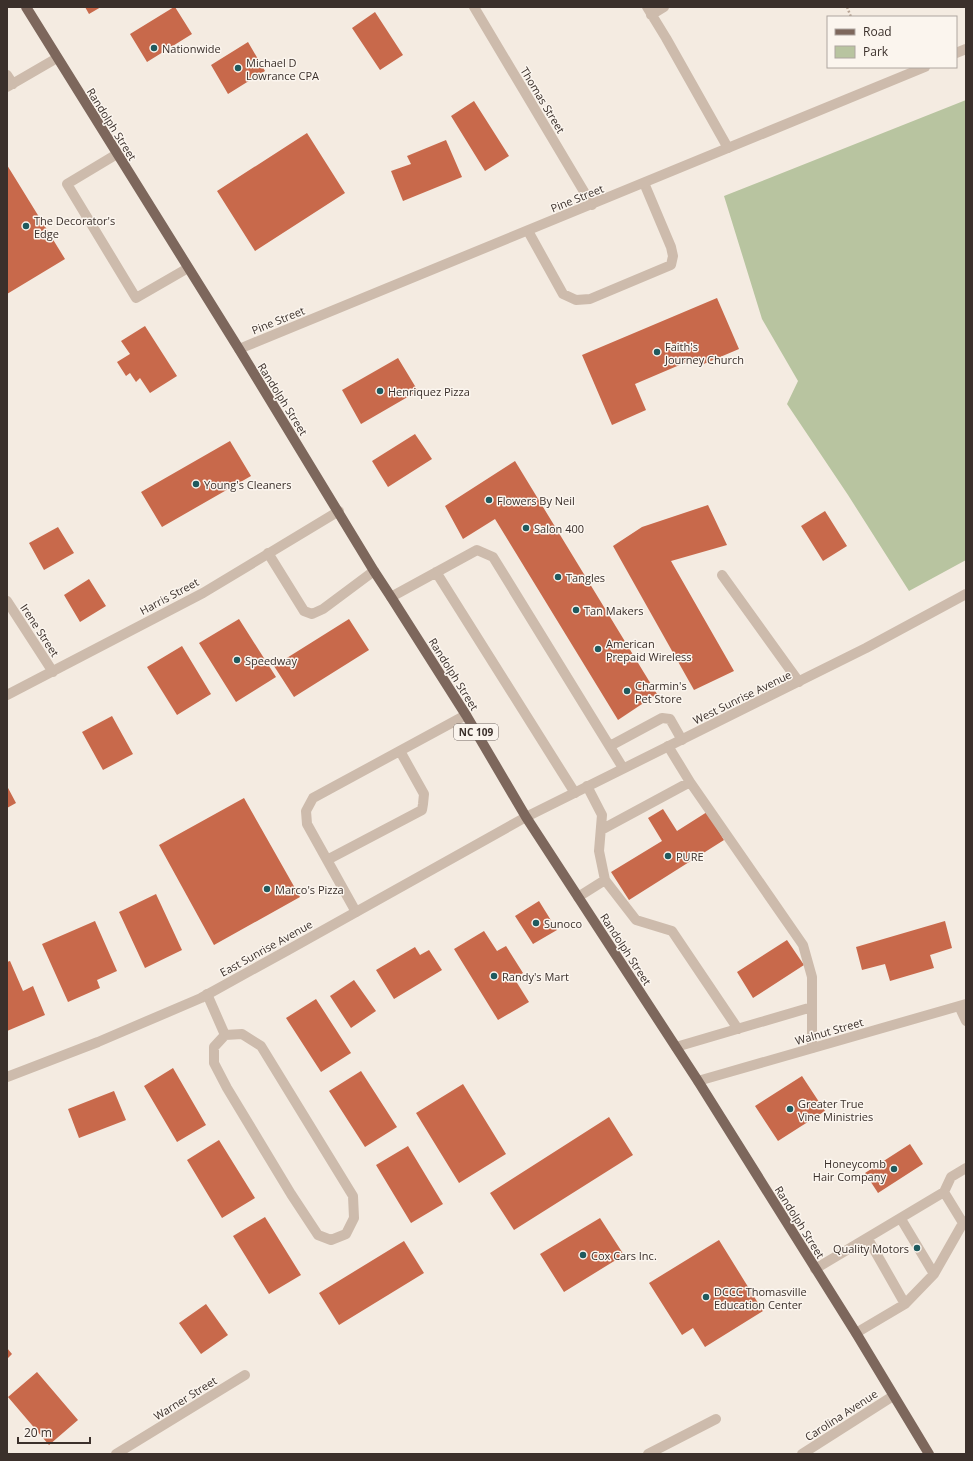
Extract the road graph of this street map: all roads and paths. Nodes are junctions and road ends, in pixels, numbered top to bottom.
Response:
1 (26, 7) edge
2 (664, 7) edge
3 (476, 9) edge
4 (649, 11) edge
5 (57, 58) junction
6 (923, 68) edge
7 (7, 75) edge
8 (10, 86) edge
9 (728, 148) junction
10 (117, 154) junction
11 (644, 183) junction
12 (592, 205) junction
13 (528, 231) junction
14 (188, 268) junction
15 (239, 349) junction
16 (339, 511) junction
17 (268, 553) junction
18 (374, 572) junction
19 (436, 572) junction
20 (722, 575) dead end
21 (966, 594) edge
22 (391, 597) junction
23 (7, 601) edge
24 (53, 672) junction
25 (798, 682) junction
26 (7, 695) edge
27 (466, 715) junction
28 (682, 740) junction
29 (610, 746) junction
30 (668, 746) junction
31 (400, 751) junction
32 (623, 768) junction
33 (690, 782) junction
34 (587, 786) junction
35 (574, 793) junction
36 (526, 817) junction
37 (601, 830) junction
38 (327, 860) junction
39 (605, 880) junction
40 (578, 897) junction
41 (356, 912) junction
42 (207, 994) junction
43 (962, 1005) edge
44 (812, 1008) junction
45 (966, 1021) edge
46 (738, 1029) junction
47 (225, 1036) junction
48 (676, 1047) junction
49 (812, 1048) junction
50 (7, 1077) edge
51 (698, 1081) junction
52 (966, 1168) edge
53 (944, 1192) junction
54 (901, 1219) junction
55 (964, 1222) edge
56 (868, 1238) junction
57 (815, 1269) junction
58 (934, 1274) junction
59 (905, 1304) junction
60 (856, 1333) junction
61 (245, 1375) dead end
62 (893, 1396) junction
63 (716, 1419) dead end
64 (927, 1453) edge
65 (116, 1454) edge
66 (648, 1454) edge
67 (802, 1454) edge

1 - 5 main road, Randolph Street / NC 109
2 - 4 street
3 - 12 street, Thomas Street
4 - 9 street
5 - 8 street
5 - 10 main road, Randolph Street / NC 109
6 - 9 street, Pine Street
7 - 8 street
9 - 11 street, Pine Street
10 - 14 main road, Randolph Street / NC 109
10 - 14 street
11 - 12 street, Pine Street
11 - 13 street
12 - 13 street, Pine Street
13 - 15 street, Pine Street
14 - 15 main road, Randolph Street / NC 109
15 - 16 main road, Randolph Street / NC 109
16 - 17 street, Harris Street
16 - 18 main road, Randolph Street / NC 109
17 - 18 street
17 - 24 street, Harris Street
18 - 22 main road, Randolph Street / NC 109
19 - 22 street
19 - 29 street
19 - 35 street
20 - 25 street
21 - 25 street, West Sunrise Avenue
22 - 27 main road, Randolph Street / NC 109
23 - 24 street, Irene Street
24 - 26 street, Harris Street
25 - 28 street, West Sunrise Avenue
27 - 31 street
27 - 36 main road, Randolph Street / NC 109
28 - 29 street
28 - 30 street, West Sunrise Avenue
29 - 32 street
30 - 32 street, West Sunrise Avenue
30 - 33 street
31 - 38 street
31 - 38 street
32 - 34 street, West Sunrise Avenue
33 - 37 street
33 - 44 street
34 - 35 street, West Sunrise Avenue
34 - 37 street
35 - 36 street, West Sunrise Avenue
36 - 40 main road, Randolph Street / NC 109
36 - 41 street, East Sunrise Avenue
37 - 39 street
38 - 41 street
39 - 40 street
39 - 46 street
40 - 48 main road, Randolph Street / NC 109
41 - 42 street, East Sunrise Avenue
42 - 47 street
42 - 50 street, East Sunrise Avenue
43 - 45 street
43 - 49 street, Walnut Street
44 - 46 street
44 - 49 street
46 - 48 street
47 - 47 street
48 - 51 main road, Randolph Street / NC 109
49 - 51 street, Walnut Street
51 - 57 main road, Randolph Street / NC 109
52 - 53 street
53 - 54 street
53 - 55 street
54 - 56 street
54 - 58 street
55 - 58 street
56 - 57 street
56 - 59 street
57 - 60 main road, Randolph Street / NC 109
58 - 59 street
59 - 60 street
60 - 62 main road, Randolph Street / NC 109
61 - 65 street, Warner Street
62 - 64 main road, Randolph Street / NC 109
62 - 67 street, Carolina Avenue
63 - 66 street

